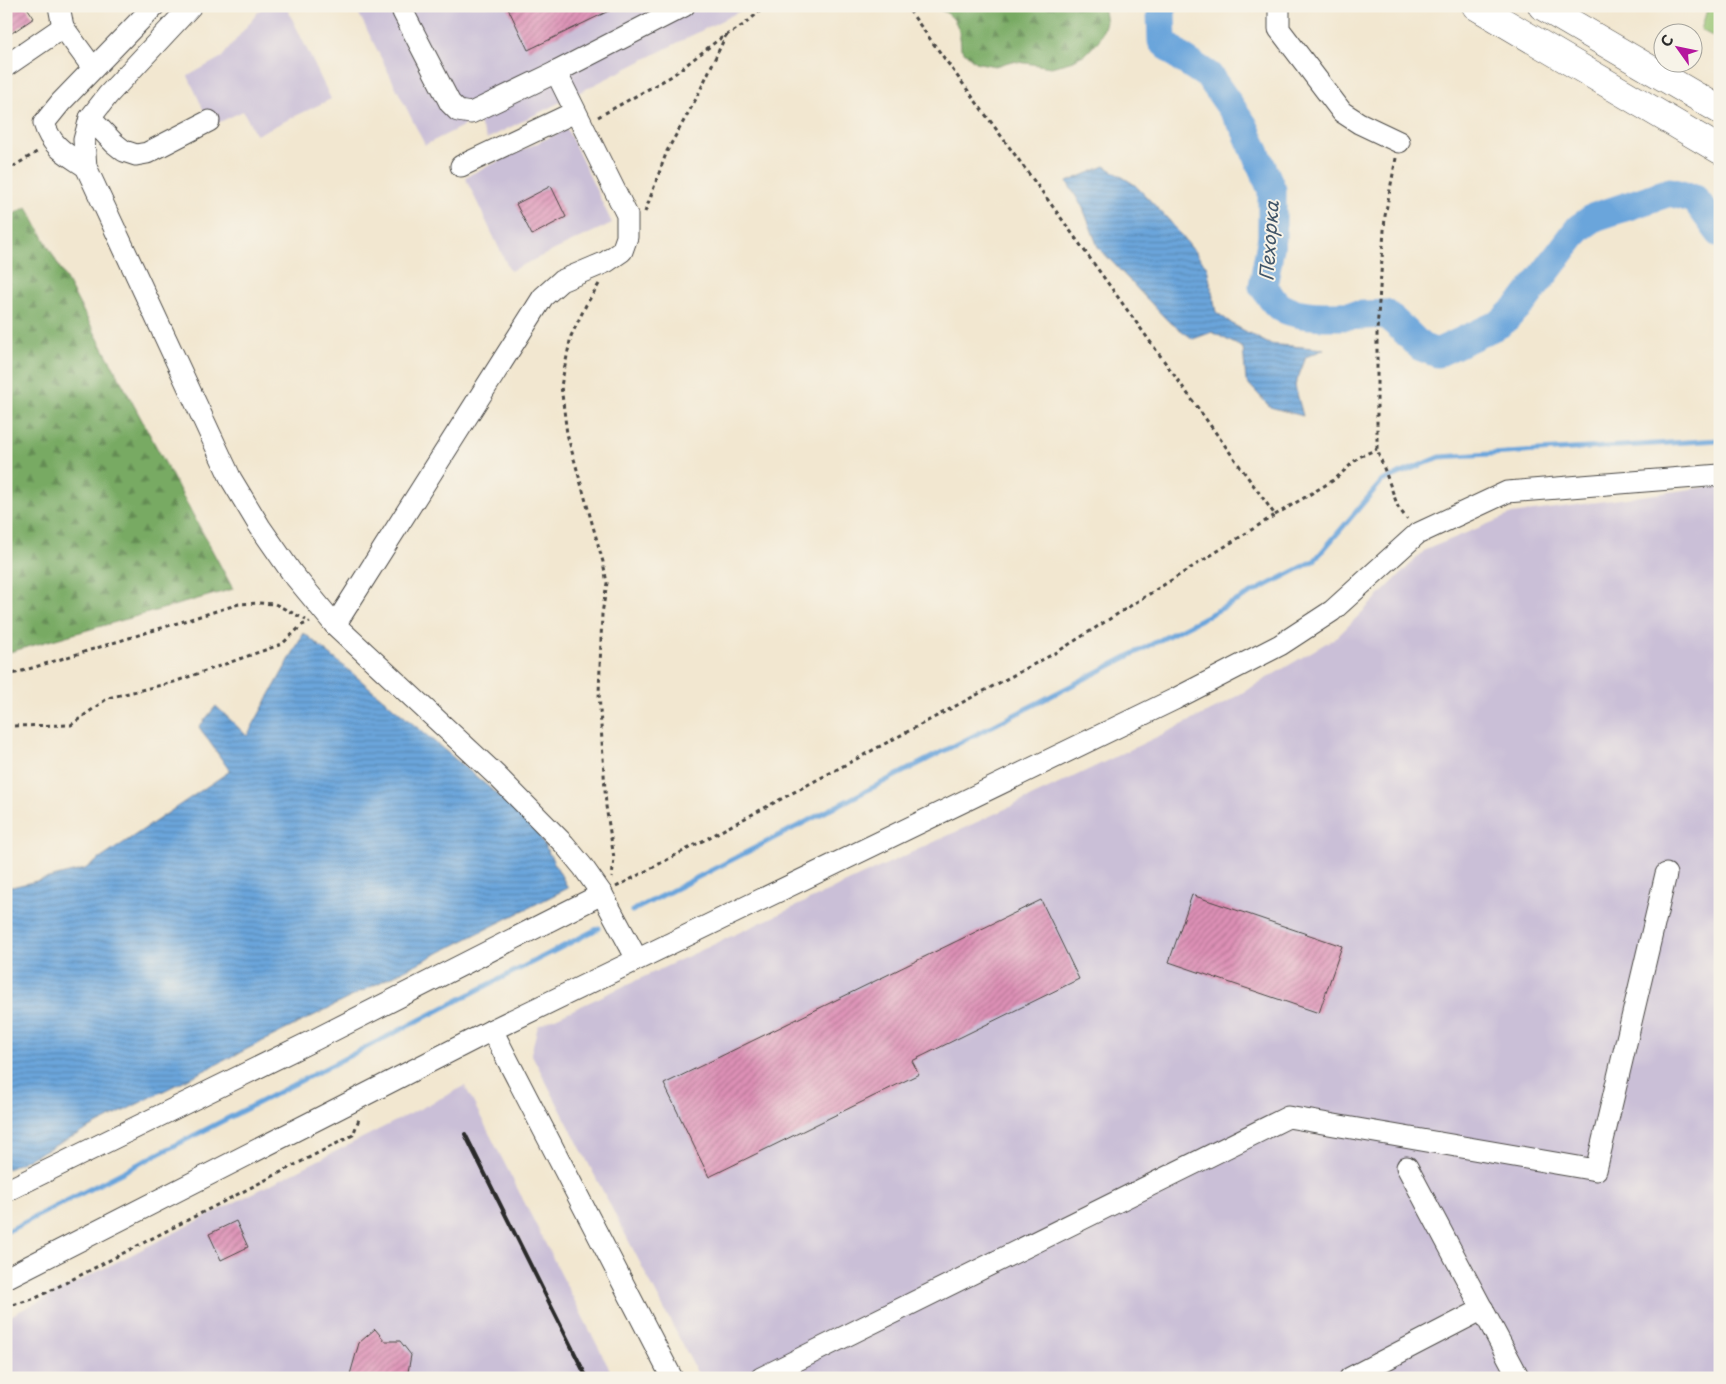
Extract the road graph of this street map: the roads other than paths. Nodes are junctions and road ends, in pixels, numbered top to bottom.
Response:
1 (59, 6) edge
2 (154, 6) edge
3 (191, 6) edge
4 (403, 6) edge
5 (684, 6) edge
6 (1279, 6) edge
7 (1476, 6) edge
8 (1542, 6) edge
9 (63, 28) junction
10 (6, 66) edge
11 (93, 68) junction
12 (556, 72) junction
13 (1720, 110) edge
14 (90, 118) junction
15 (579, 119) junction
16 (209, 121) dead end
17 (1398, 142) road end
18 (1720, 150) edge
19 (86, 166) junction
20 (462, 166) dead end
21 (1720, 475) edge
22 (335, 625) junction
23 (1666, 874) dead end
24 (606, 892) junction
25 (637, 960) junction
26 (492, 1030) junction
27 (1407, 1167) dead end
28 (6, 1191) edge
29 (6, 1278) edge
30 (1484, 1310) junction
31 (672, 1378) edge
32 (761, 1378) edge
33 (1350, 1378) edge
34 (1519, 1378) edge

1 - 9 street
2 - 11 street
3 - 14 street
4 - 12 street
5 - 12 street
6 - 17 street
7 - 18 main road
8 - 13 main road
9 - 10 street
9 - 11 street
11 - 19 street
12 - 15 street
14 - 16 street
14 - 19 street
15 - 20 street
15 - 22 street
19 - 22 street
21 - 25 street
22 - 24 street
23 - 32 street
24 - 25 street
24 - 28 street
25 - 26 street
26 - 29 street
26 - 31 street
27 - 30 street
30 - 33 street
30 - 34 street

